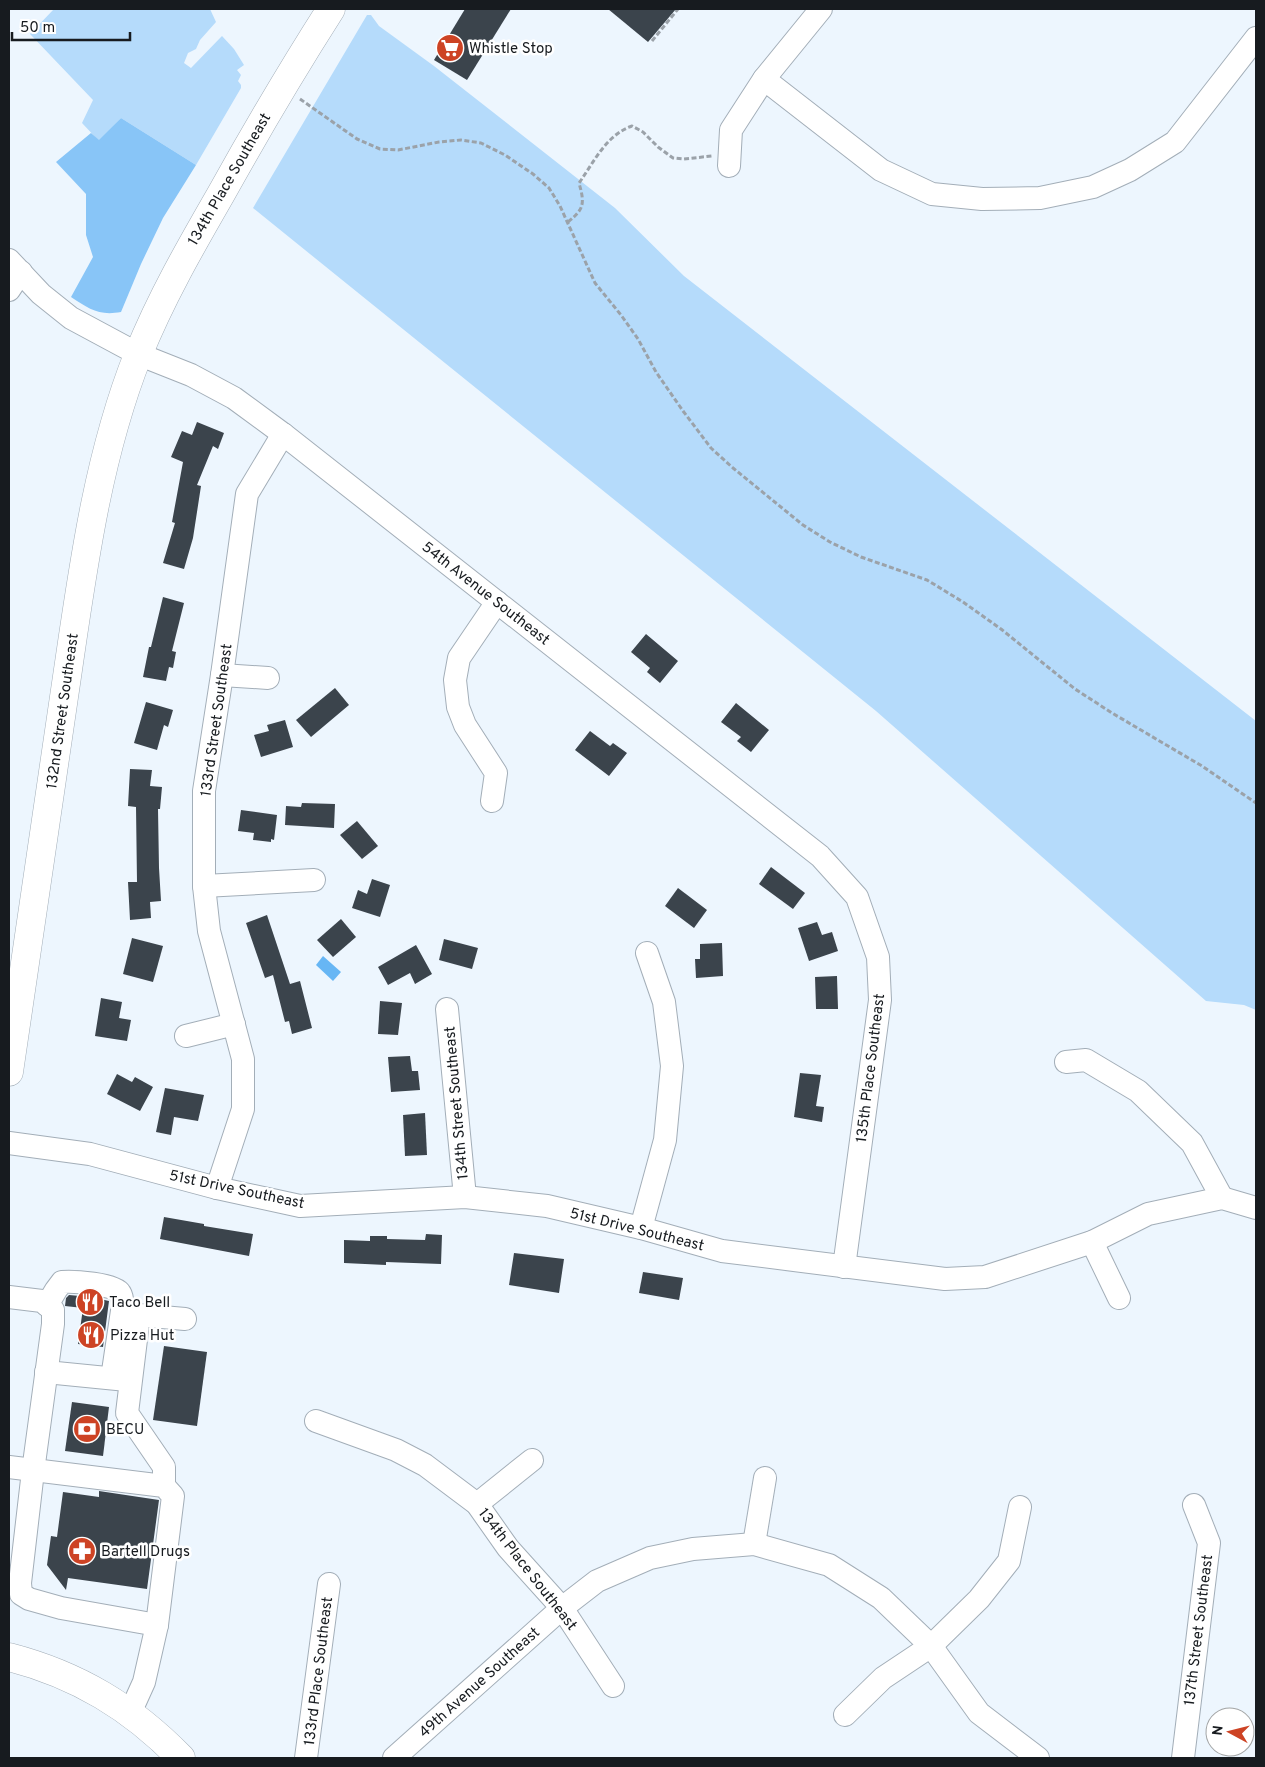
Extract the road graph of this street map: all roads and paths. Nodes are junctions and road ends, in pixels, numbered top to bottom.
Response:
1 (330, 9) edge
2 (678, 9) edge
3 (821, 9) edge
4 (1256, 38) edge
5 (652, 40) dead end
6 (764, 79) junction
7 (282, 86) junction
8 (729, 158) joint
9 (568, 222) junction
10 (13, 274) edge
11 (138, 354) junction
12 (283, 434) junction
13 (497, 602) junction
14 (222, 675) junction
15 (268, 678) dead end
16 (492, 801) dead end
17 (1256, 803) edge
18 (820, 856) joint
19 (314, 880) dead end
20 (204, 886) junction
21 (647, 953) dead end
22 (447, 1009) dead end
23 (234, 1024) junction
24 (186, 1036) dead end
25 (1066, 1062) dead end
26 (9, 1072) edge
27 (9, 1143) edge
28 (217, 1188) junction
29 (465, 1197) junction
30 (1222, 1198) junction
31 (1256, 1208) edge
32 (641, 1228) junction
33 (1092, 1242) junction
34 (844, 1267) junction
35 (9, 1297) edge
36 (1119, 1298) dead end
37 (47, 1305) junction
38 (185, 1319) dead end
39 (46, 1372) junction
40 (122, 1379) junction
41 (316, 1421) dead end
42 (532, 1460) dead end
43 (9, 1467) edge
44 (33, 1471) junction
45 (765, 1478) dead end
46 (164, 1486) junction
47 (477, 1504) junction
48 (1194, 1505) dead end
49 (1020, 1507) dead end
50 (754, 1544) junction
51 (329, 1584) dead end
52 (562, 1608) junction
53 (157, 1624) junction
54 (931, 1646) junction
55 (9, 1657) edge
56 (613, 1686) dead end
57 (130, 1713) junction
58 (845, 1715) dead end
59 (181, 1758) edge
60 (306, 1758) edge
61 (394, 1758) edge
62 (1035, 1758) edge
63 (1183, 1758) edge

1 - 7 main road, 134th Place Southeast
2 - 5 path
3 - 6 street
4 - 6 street
6 - 8 street
7 - 9 path
7 - 11 main road, 134th Place Southeast
8 - 9 path
9 - 17 path
10 - 11 street, 54th Avenue Southeast
11 - 12 street, 54th Avenue Southeast
11 - 26 main road, 132nd Street Southeast
12 - 13 street, 54th Avenue Southeast
12 - 14 street, 133rd Street Southeast
13 - 16 street
13 - 18 street, 54th Avenue Southeast
14 - 15 street
14 - 20 street, 133rd Street Southeast
18 - 34 street, 135th Place Southeast
19 - 20 street
20 - 23 street, 133rd Street Southeast
21 - 32 street
22 - 29 street, 134th Street Southeast
23 - 24 street
23 - 28 street, 133rd Street Southeast
25 - 30 street
27 - 28 street, 51st Drive Southeast
28 - 29 street, 51st Drive Southeast
29 - 32 street, 51st Drive Southeast
30 - 31 street, 51st Drive Southeast
30 - 33 street, 51st Drive Southeast
32 - 34 street, 51st Drive Southeast
33 - 34 street, 51st Drive Southeast
33 - 36 street
35 - 37 street
37 - 39 street
37 - 40 street
38 - 40 street
39 - 40 street
39 - 44 street
40 - 46 street
41 - 47 street, 134th Place Southeast
42 - 47 street
43 - 44 street
44 - 46 street
44 - 53 street
45 - 50 street
46 - 53 street
47 - 52 street, 134th Place Southeast
48 - 63 street, 137th Street Southeast
49 - 54 street
50 - 52 street, 49th Avenue Southeast
50 - 54 street, 49th Avenue Southeast
51 - 60 street, 133rd Place Southeast
52 - 56 street, 134th Place Southeast
52 - 61 street, 49th Avenue Southeast
53 - 57 street
54 - 58 street
54 - 62 street, 49th Avenue Southeast
55 - 57 main road
57 - 59 main road

